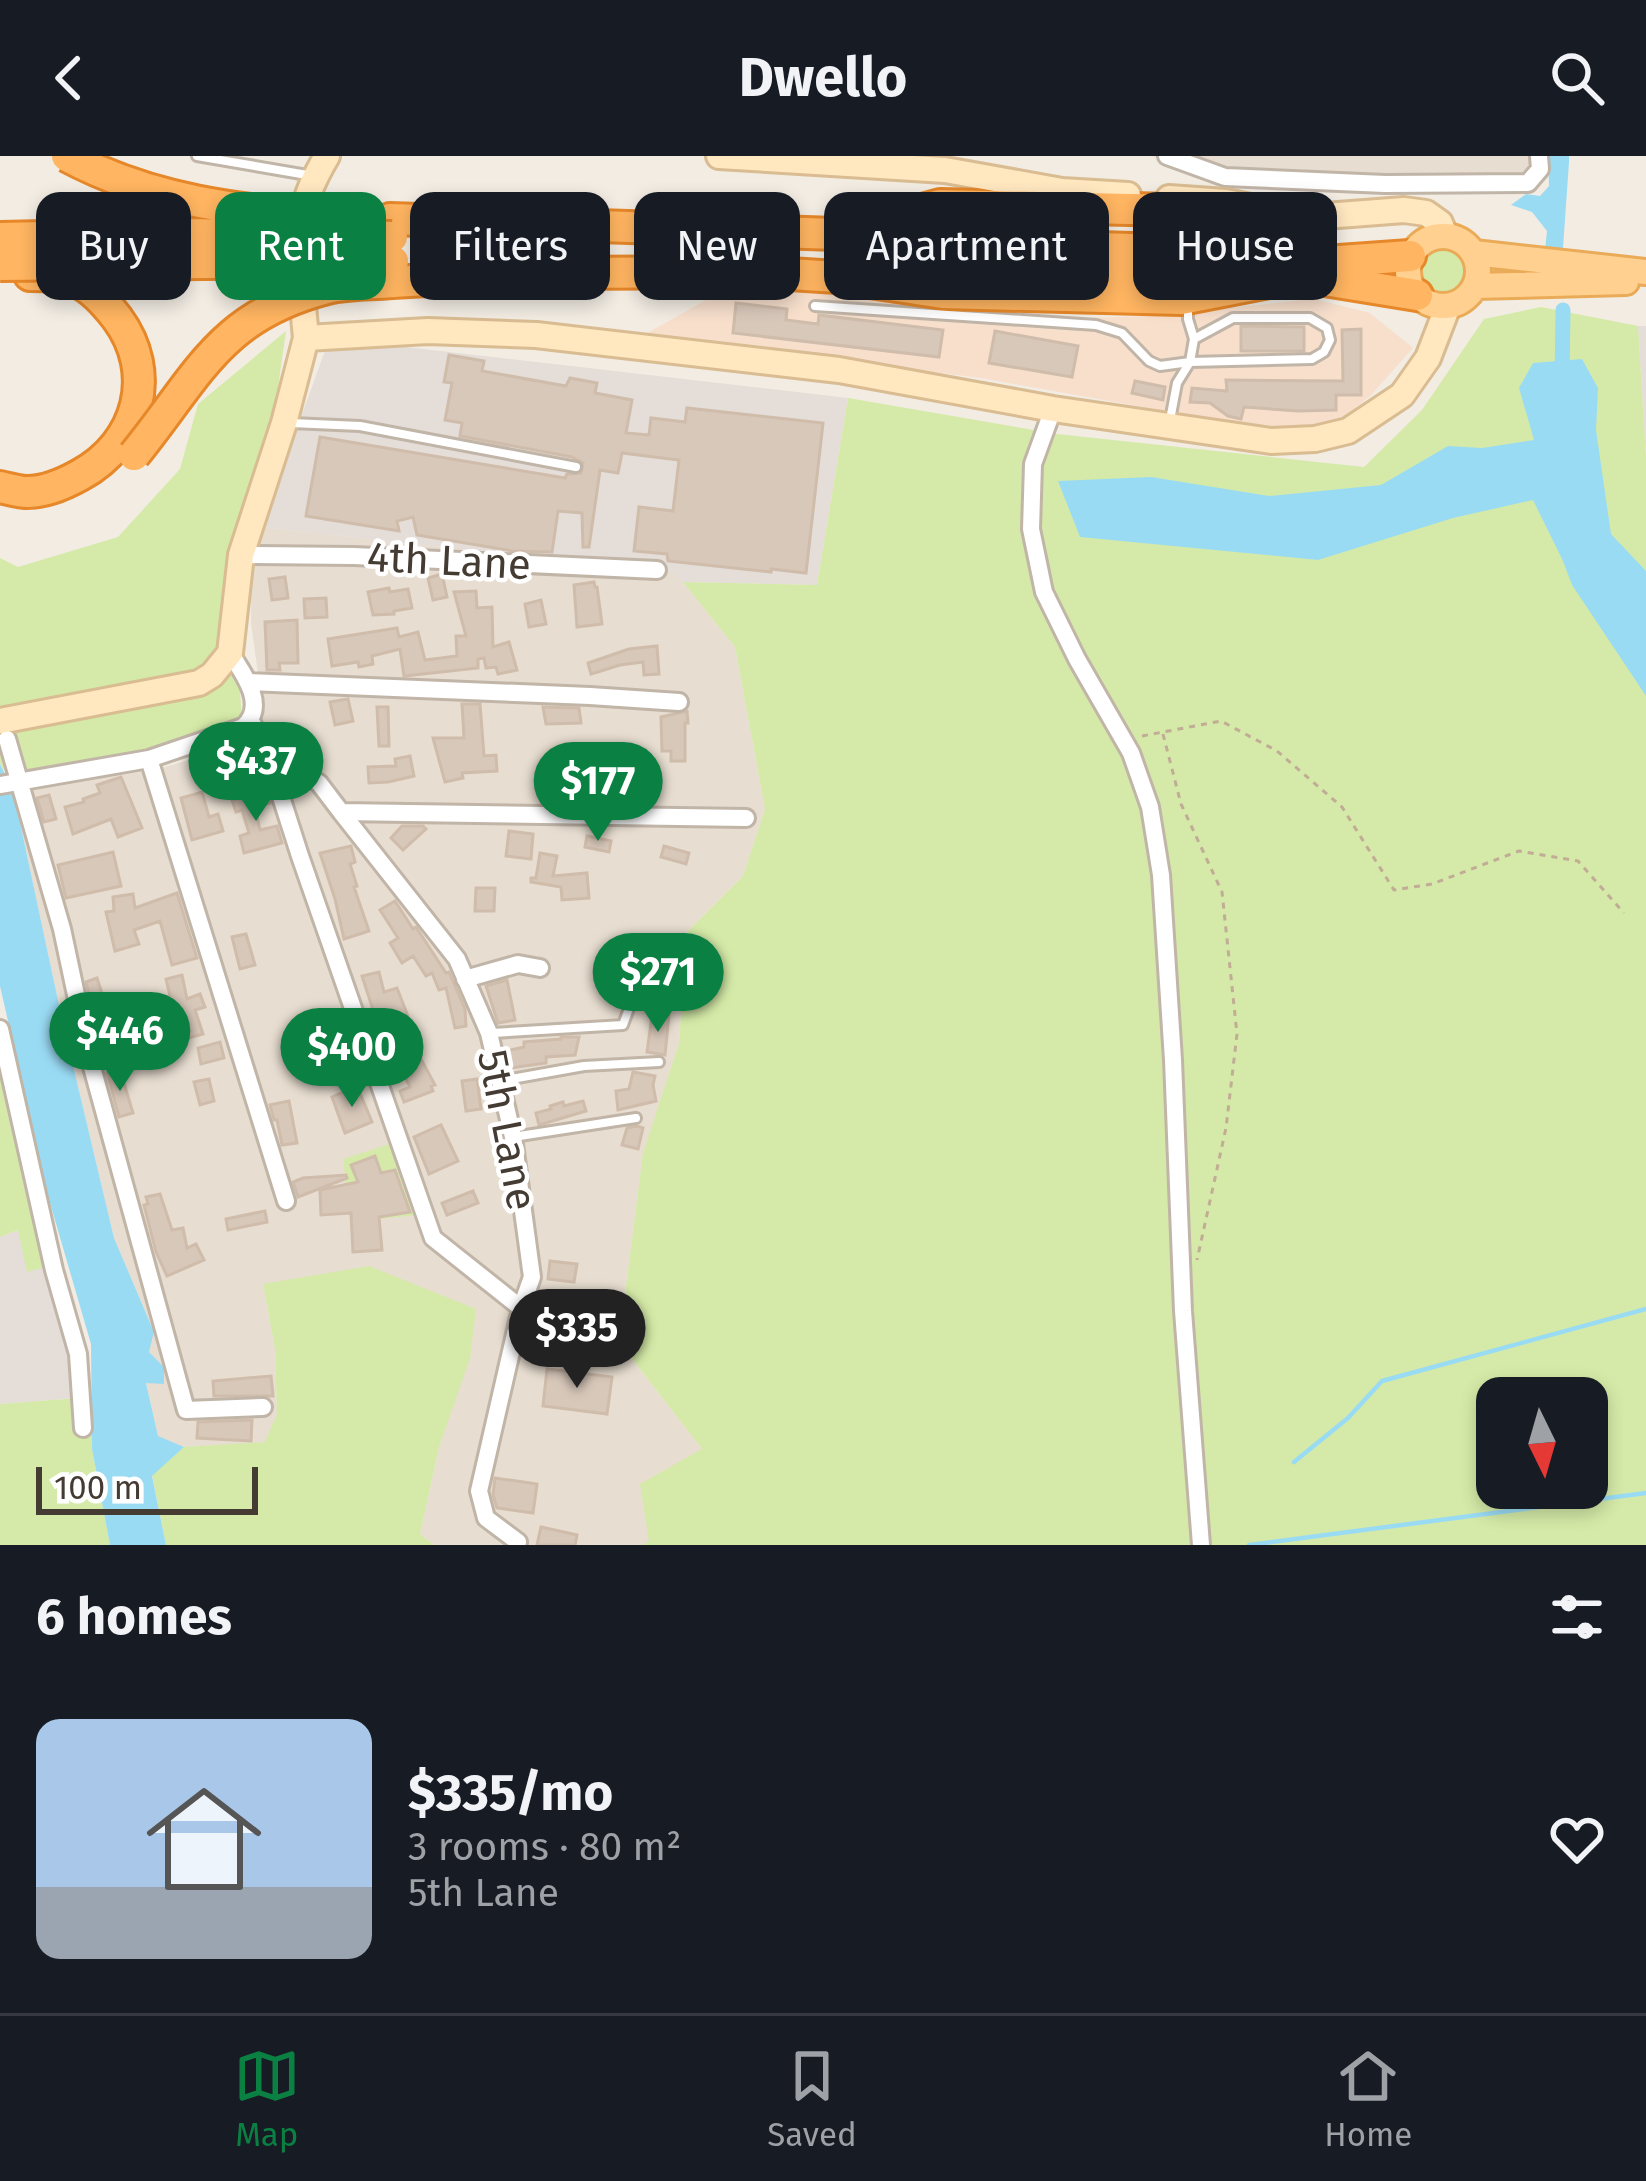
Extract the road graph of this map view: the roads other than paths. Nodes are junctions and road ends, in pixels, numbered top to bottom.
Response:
1 (67, 156) edge
2 (197, 156) edge
3 (719, 156) edge
4 (1167, 156) edge
5 (1539, 156) edge
6 (321, 166) edge
7 (1445, 236) junction
8 (0, 238) edge
9 (824, 246) edge
10 (392, 250) junction
11 (1474, 253) junction
12 (1410, 256) junction
13 (1337, 265) edge
14 (0, 270) edge
15 (1646, 272) edge
16 (1337, 278) edge
17 (1646, 281) edge
18 (1475, 286) junction
19 (1417, 295) junction
20 (1133, 297) edge
21 (1188, 300) edge
22 (815, 306) dead end
23 (1448, 306) junction
24 (306, 338) junction
25 (1194, 339) junction
26 (1190, 362) junction
27 (1054, 409) junction
28 (284, 423) junction
29 (1169, 428) junction
30 (576, 467) dead end
31 (0, 487) edge
32 (0, 502) edge
33 (241, 555) junction
34 (657, 570) dead end
35 (230, 653) junction
36 (250, 682) junction
37 (679, 703) dead end
38 (251, 721) junction
39 (3, 730) edge
40 (266, 750) junction
41 (149, 759) junction
42 (8, 784) edge
43 (341, 812) junction
44 (746, 818) dead end
45 (645, 964) dead end
46 (540, 968) dead end
47 (465, 979) junction
48 (0, 1029) edge
49 (489, 1033) junction
50 (659, 1062) dead end
51 (500, 1081) junction
52 (636, 1118) dead end
53 (513, 1137) junction
54 (286, 1201) dead end
55 (521, 1308) junction
56 (263, 1407) dead end
57 (83, 1428) dead end
58 (518, 1542) dead end
59 (1201, 1545) edge

1 - 10 highway, bridge
2 - 6 lane
3 - 7 street
4 - 5 street
6 - 24 street
7 - 11 main road
7 - 12 main road
8 - 10 highway, bridge
9 - 10 highway
10 - 14 highway, bridge
10 - 20 highway
10 - 32 highway, bridge
11 - 15 main road
11 - 18 main road
12 - 13 highway
12 - 19 main road
14 - 31 highway
16 - 19 highway
17 - 18 main road
18 - 23 main road
19 - 23 main road
21 - 25 lane
22 - 26 lane
23 - 29 street
24 - 27 street
24 - 28 street
25 - 26 lane
25 - 26 lane
26 - 29 lane
27 - 29 street
27 - 59 street
28 - 30 lane
28 - 33 street
33 - 34 street, 4th Lane
33 - 35 street
35 - 36 street
35 - 39 street
36 - 37 street
36 - 38 street
38 - 40 street
38 - 41 street
39 - 42 street
40 - 43 street, 5th Lane
40 - 55 street
41 - 42 street
41 - 54 street
42 - 56 street
43 - 44 street
43 - 47 street, 5th Lane
45 - 49 lane
46 - 47 street
47 - 49 street, 5th Lane
48 - 57 street
49 - 51 street, 5th Lane
50 - 51 lane
51 - 53 street, 5th Lane
52 - 53 lane
53 - 55 street, 5th Lane
55 - 58 street, 5th Lane

